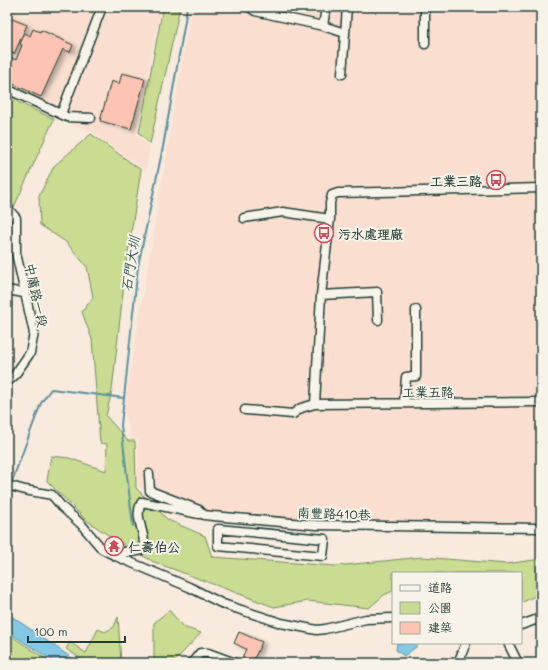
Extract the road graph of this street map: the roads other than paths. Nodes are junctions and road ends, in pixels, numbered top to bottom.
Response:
1 (102, 7) edge
2 (249, 7) edge
3 (326, 7) edge
4 (347, 7) edge
5 (425, 7) edge
6 (323, 26) junction
7 (345, 33) junction
8 (424, 44) dead end
9 (342, 74) dead end
10 (7, 89) edge
11 (61, 114) junction
12 (91, 118) dead end
13 (541, 188) edge
14 (7, 208) edge
15 (244, 218) dead end
16 (330, 219) junction
17 (7, 290) edge
18 (24, 293) junction
19 (321, 295) junction
20 (416, 310) dead end
21 (378, 320) dead end
22 (7, 382) edge
23 (541, 402) edge
24 (404, 403) junction
25 (316, 404) junction
26 (245, 410) dead end
27 (149, 474) dead end
28 (9, 486) edge
29 (204, 515) junction
30 (246, 519) junction
31 (541, 528) edge
32 (245, 531) junction
33 (107, 552) junction
34 (392, 618) edge
35 (541, 618) edge
36 (522, 625) edge
37 (466, 644) edge
38 (508, 644) edge
39 (192, 663) edge
40 (235, 663) edge
41 (458, 663) edge
42 (518, 663) edge

1 - 11 street
2 - 6 street
3 - 6 street
4 - 7 street
5 - 8 street
6 - 7 street
7 - 9 street
10 - 11 street
11 - 12 street
13 - 16 street
14 - 18 street, 中庸路一段
15 - 16 street
16 - 19 street
17 - 18 street
18 - 22 street, 中庸路一段
19 - 21 street
19 - 25 street
20 - 24 street
23 - 24 street, 工業五路
24 - 25 street, 工業五路
25 - 26 street, 工業五路
27 - 29 street, 南豐路410巷
28 - 33 street
29 - 30 street, 南豐路410巷
29 - 33 street
30 - 31 street, 南豐路410巷
30 - 32 street
32 - 32 street
33 - 34 street
35 - 36 street
37 - 41 street
38 - 42 street
39 - 40 street

